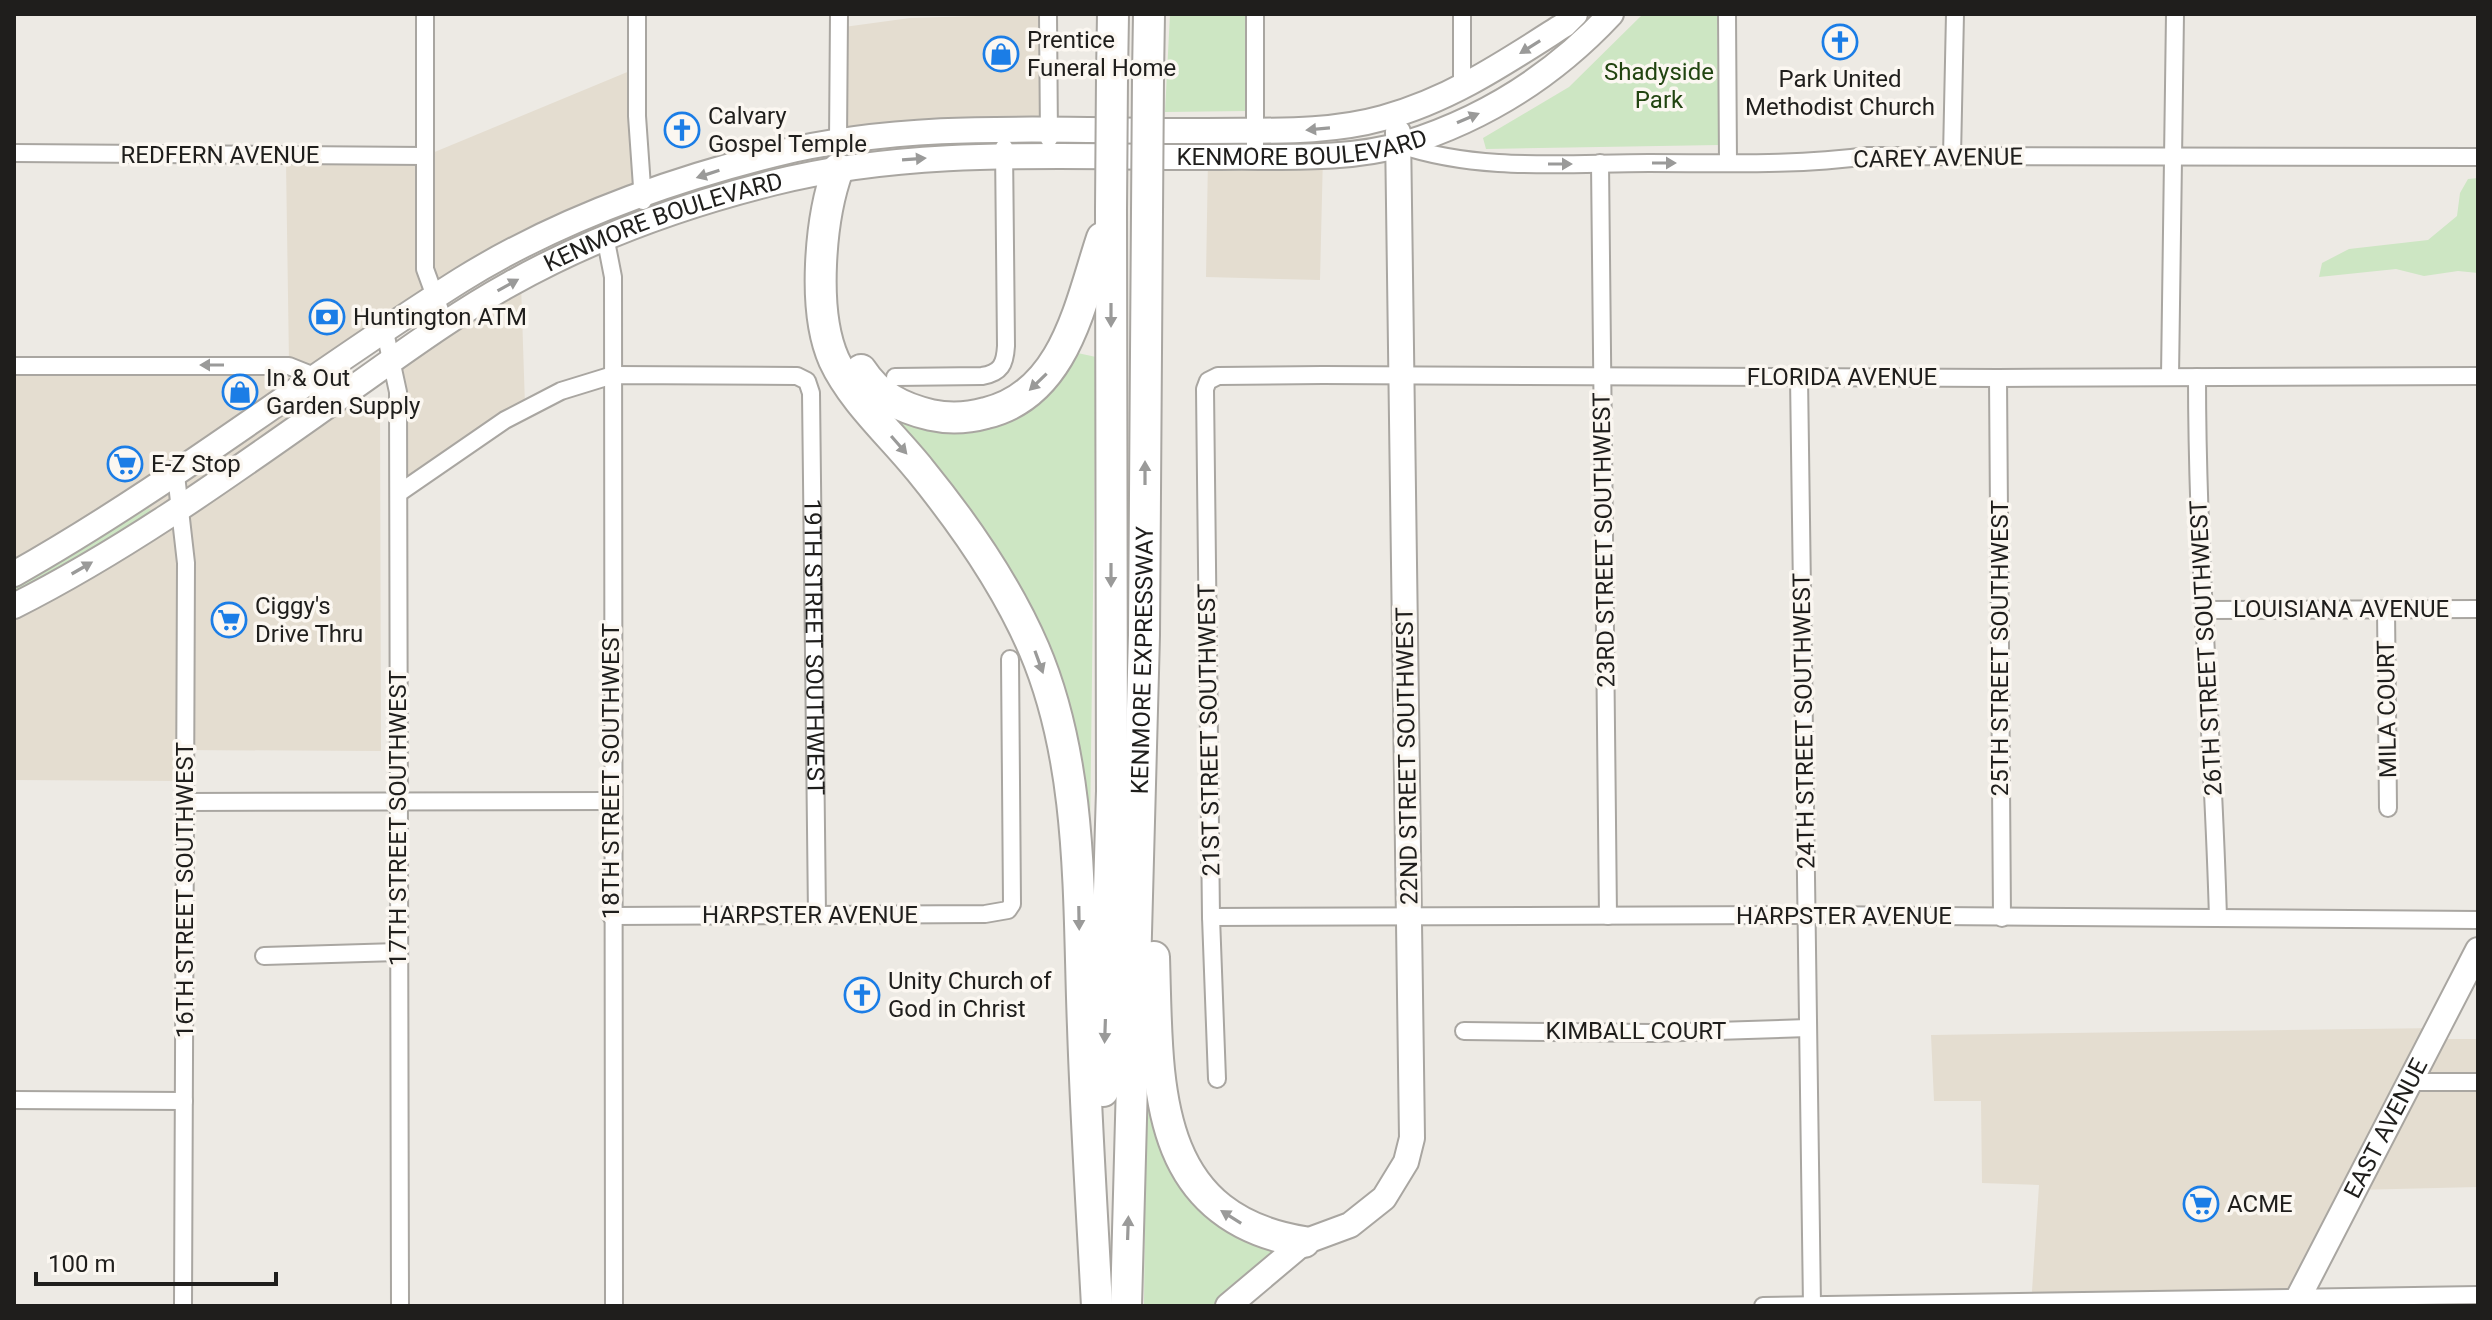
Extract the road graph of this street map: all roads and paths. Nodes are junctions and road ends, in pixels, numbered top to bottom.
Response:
1 (425, 14) edge
2 (637, 14) edge
3 (839, 14) edge
4 (1048, 14) edge
5 (1113, 14) edge
6 (1149, 14) edge
7 (1255, 14) edge
8 (1462, 14) edge
9 (1575, 14) edge
10 (1611, 14) edge
11 (1727, 14) edge
12 (1955, 14) edge
13 (2175, 14) edge
14 (1462, 88) junction
15 (1395, 115) junction
16 (1004, 128) junction
17 (1049, 129) junction
18 (1255, 130) junction
19 (1400, 145) junction
20 (14, 153) edge
21 (838, 155) junction
22 (425, 156) junction
23 (1004, 156) junction
24 (1049, 156) junction
25 (1255, 156) junction
26 (1952, 156) junction
27 (2173, 157) junction
28 (2478, 157) edge
29 (1600, 163) junction
30 (1728, 163) junction
31 (643, 195) junction
32 (1111, 209) junction
33 (645, 222) junction
34 (605, 236) junction
35 (435, 298) junction
36 (445, 324) junction
37 (385, 332) junction
38 (392, 360) junction
39 (14, 366) edge
40 (613, 375) junction
41 (1602, 375) junction
42 (1403, 376) junction
43 (2478, 376) edge
44 (895, 377) dead end
45 (1799, 377) junction
46 (2170, 377) junction
47 (2197, 377) junction
48 (1998, 378) junction
49 (314, 380) junction
50 (1208, 381) joint
51 (332, 402) junction
52 (176, 475) junction
53 (399, 493) junction
54 (182, 507) junction
55 (14, 574) edge
56 (14, 606) edge
57 (2386, 609) junction
58 (2478, 609) edge
59 (2203, 610) junction
60 (1144, 635) junction
61 (1010, 659) dead end
62 (398, 801) junction
63 (611, 801) junction
64 (186, 802) junction
65 (2388, 808) dead end
66 (817, 915) junction
67 (1409, 915) junction
68 (1806, 915) junction
69 (611, 916) junction
70 (1608, 916) junction
71 (1211, 917) junction
72 (2002, 918) junction
73 (2218, 918) junction
74 (2478, 920) edge
75 (2478, 950) edge
76 (398, 952) junction
77 (264, 956) dead end
78 (1808, 1028) junction
79 (1464, 1031) dead end
80 (1217, 1079) dead end
81 (2411, 1082) junction
82 (2478, 1082) edge
83 (14, 1100) edge
84 (184, 1101) junction
85 (1304, 1242) junction
86 (2478, 1295) edge
87 (2296, 1301) edge
88 (183, 1306) edge
89 (400, 1306) edge
90 (614, 1306) edge
91 (1097, 1306) edge
92 (1126, 1306) edge
93 (1229, 1306) edge
94 (1237, 1306) edge
95 (1763, 1306) edge
96 (1812, 1306) edge

1 - 22 street
2 - 31 street
3 - 21 street
4 - 17 street
5 - 32 highway, KENMORE EXPRESSWAY, bridge
60 -> 6 highway, KENMORE EXPRESSWAY, bridge
7 - 18 street
8 - 14 street
9 -> 14 main road, KENMORE BOULEVARD
19 -> 10 main road, KENMORE BOULEVARD
11 - 30 street
12 - 26 street
13 - 27 street
14 - 15 main road, KENMORE BOULEVARD
15 -> 18 main road, KENMORE BOULEVARD
15 - 19 main road, 22ND STREET SOUTHWEST
16 - 17 main road, KENMORE BOULEVARD
16 - 21 main road, KENMORE BOULEVARD
16 - 23 street
17 - 18 main road, KENMORE BOULEVARD
17 - 24 street
18 - 25 street
19 - 25 main road, KENMORE BOULEVARD
19 -> 29 street, CAREY AVENUE
19 - 42 main road, 22ND STREET SOUTHWEST
20 - 22 street, REDFERN AVENUE
21 -> 23 main road, KENMORE BOULEVARD
21 -> 31 main road, KENMORE BOULEVARD
32 -> 21 highway
21 - 33 main road, KENMORE BOULEVARD
21 -> 91 highway
22 - 35 street
23 - 24 main road, KENMORE BOULEVARD
23 - 44 street
24 - 25 main road, KENMORE BOULEVARD
26 - 27 street, CAREY AVENUE
26 - 30 street, CAREY AVENUE
27 - 28 street, CAREY AVENUE
27 - 46 street
29 -> 30 street, CAREY AVENUE
29 - 41 street, 23RD STREET SOUTHWEST
31 - 33 street
31 - 35 main road, KENMORE BOULEVARD
32 -> 91 highway, KENMORE EXPRESSWAY
33 - 34 main road, KENMORE BOULEVARD
36 -> 34 main road, KENMORE BOULEVARD
34 - 40 street, 18TH STREET SOUTHWEST
35 - 36 street
35 - 37 main road, KENMORE BOULEVARD
36 - 38 main road, KENMORE BOULEVARD
37 - 38 street, 17TH STREET SOUTHWEST
37 - 49 main road, KENMORE BOULEVARD
38 - 51 main road, KENMORE BOULEVARD
38 - 53 street, 17TH STREET SOUTHWEST
49 -> 39 street
40 - 53 street
40 - 63 street, 18TH STREET SOUTHWEST
40 - 66 street, 19TH STREET SOUTHWEST
41 - 42 street, FLORIDA AVENUE
41 - 45 street, FLORIDA AVENUE
41 - 70 street, 23RD STREET SOUTHWEST
42 - 50 street, FLORIDA AVENUE
42 - 67 main road, 22ND STREET SOUTHWEST
43 - 47 street, FLORIDA AVENUE
45 - 48 street, FLORIDA AVENUE
45 - 68 street, 24TH STREET SOUTHWEST
46 - 47 street, FLORIDA AVENUE
46 - 48 street, FLORIDA AVENUE
47 - 59 street, 26TH STREET SOUTHWEST
48 - 72 street, 25TH STREET SOUTHWEST
49 - 51 street
49 - 52 main road, KENMORE BOULEVARD
50 - 71 street, 21ST STREET SOUTHWEST
51 - 54 main road, KENMORE BOULEVARD
52 - 54 street, 16TH STREET SOUTHWEST
52 - 55 main road, KENMORE BOULEVARD
53 - 62 street, 17TH STREET SOUTHWEST
56 -> 54 main road, KENMORE BOULEVARD
54 - 64 street, 16TH STREET SOUTHWEST
57 - 58 street, LOUISIANA AVENUE
57 - 59 street, LOUISIANA AVENUE
57 - 65 street, MILA COURT
59 - 73 street, 26TH STREET SOUTHWEST
85 -> 60 highway
92 -> 60 highway, KENMORE EXPRESSWAY
61 - 66 street, HARPSTER AVENUE
62 - 63 street
62 - 64 street
62 - 76 street, 17TH STREET SOUTHWEST
63 - 69 street, 18TH STREET SOUTHWEST
64 - 84 street, 16TH STREET SOUTHWEST
66 - 69 street, HARPSTER AVENUE
67 - 70 street, HARPSTER AVENUE
67 - 71 street, HARPSTER AVENUE
67 - 85 main road, 22ND STREET SOUTHWEST
68 - 70 street, HARPSTER AVENUE
68 - 72 street, HARPSTER AVENUE
68 - 78 street, 24TH STREET SOUTHWEST
69 - 90 street, 18TH STREET SOUTHWEST
71 - 80 street, 21ST STREET SOUTHWEST
72 - 73 street, HARPSTER AVENUE
73 - 74 street, HARPSTER AVENUE
75 - 81 main road, EAST AVENUE
76 - 77 street
76 - 89 street, 17TH STREET SOUTHWEST
78 - 79 street, KIMBALL COURT
78 - 96 street, 24TH STREET SOUTHWEST
81 - 82 street
81 - 87 main road, EAST AVENUE
83 - 84 street
84 - 88 street, 16TH STREET SOUTHWEST
85 - 93 main road, 22ND STREET SOUTHWEST
86 - 87 street
87 - 96 street
93 - 94 street
95 - 96 street

